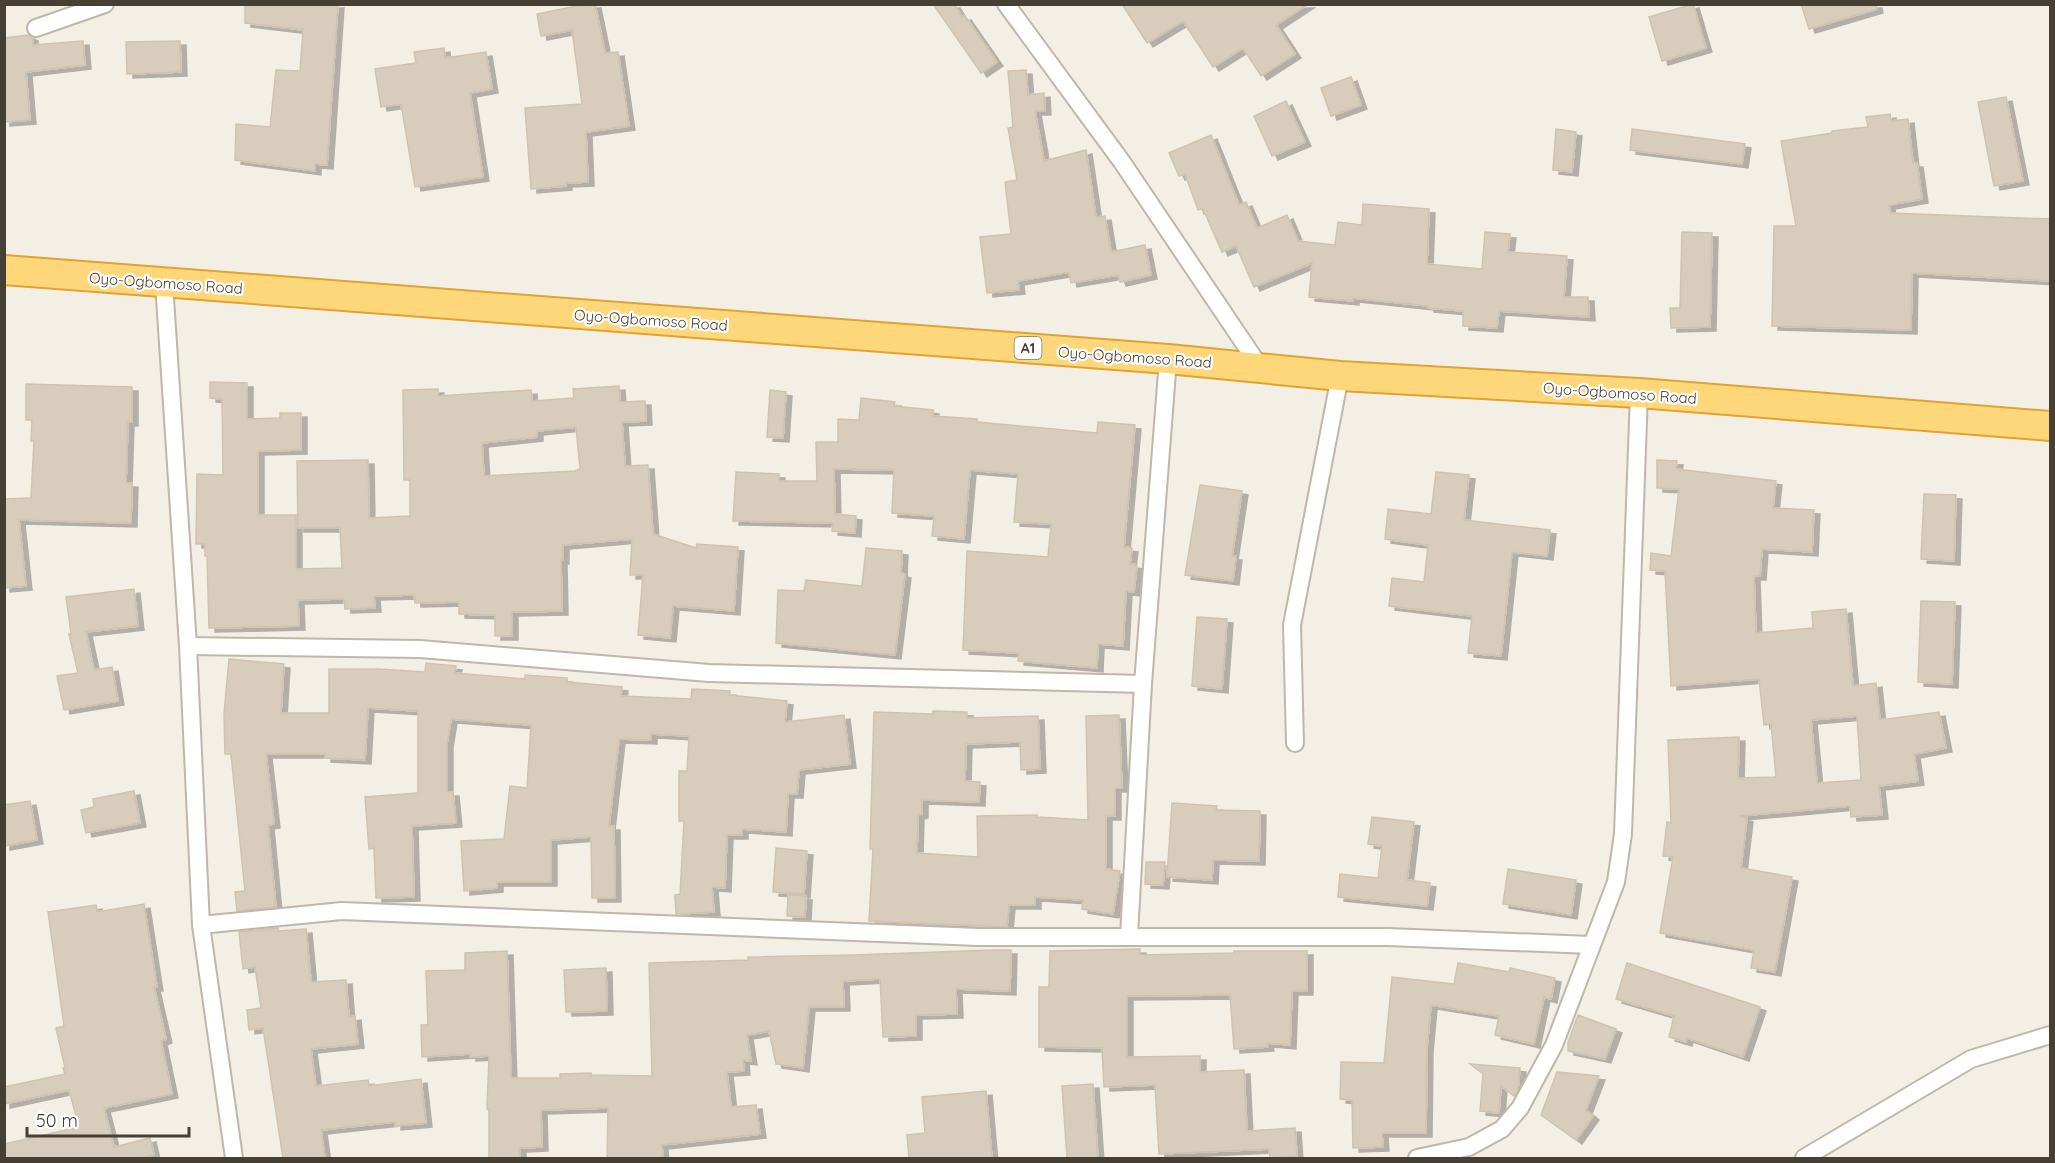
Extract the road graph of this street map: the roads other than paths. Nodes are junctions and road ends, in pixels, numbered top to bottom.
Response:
1 (105, 4) edge
2 (1006, 4) edge
3 (36, 28) dead end
4 (4, 270) edge
5 (164, 283) junction
6 (1168, 359) junction
7 (1260, 367) junction
8 (1340, 376) junction
9 (1639, 393) junction
10 (2050, 426) edge
11 (188, 646) junction
12 (1143, 684) junction
13 (1295, 743) dead end
14 (201, 925) junction
15 (1129, 936) junction
16 (1591, 945) junction
17 (2050, 1035) edge
18 (234, 1158) edge
19 (1417, 1158) edge
20 (1804, 1158) edge

1 - 3 street
2 - 7 street
4 - 5 highway, Oyo-Ogbomoso Road / A1
5 - 6 highway, Oyo-Ogbomoso Road / A1
5 - 11 street
6 - 7 highway, Oyo-Ogbomoso Road / A1
6 - 12 street
7 - 8 highway, Oyo-Ogbomoso Road / A1
8 - 9 highway, Oyo-Ogbomoso Road / A1
8 - 13 street
9 - 10 highway, Oyo-Ogbomoso Road / A1
9 - 16 street
11 - 12 street
11 - 14 street
12 - 15 street
14 - 15 street
14 - 18 street
15 - 16 street
16 - 19 street
17 - 20 street

